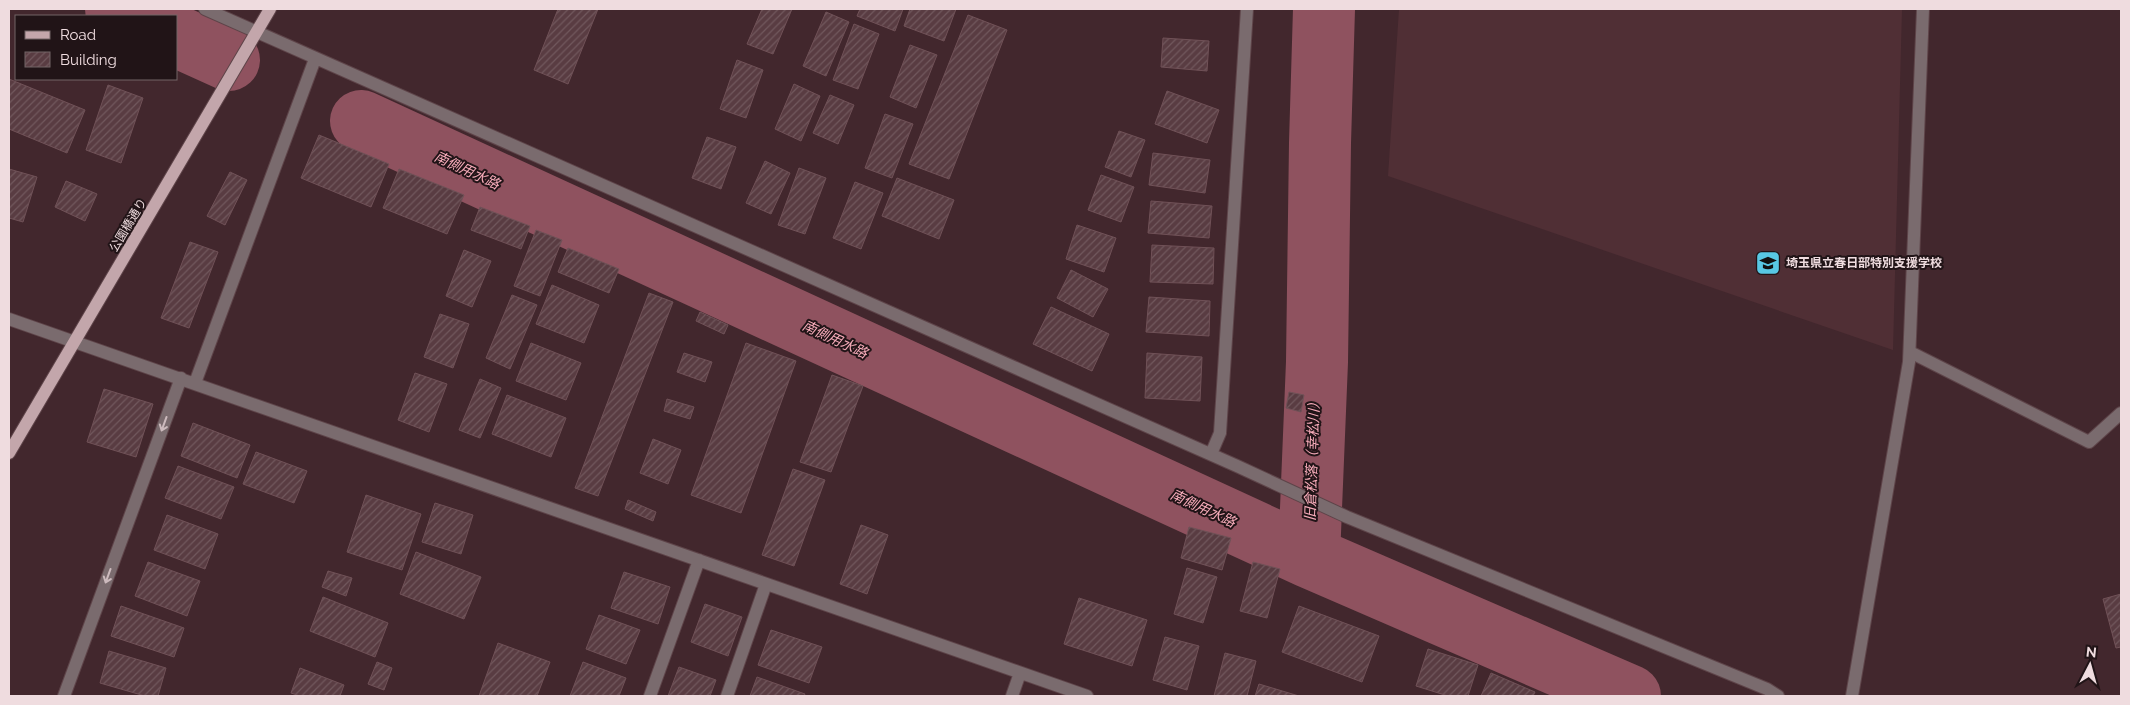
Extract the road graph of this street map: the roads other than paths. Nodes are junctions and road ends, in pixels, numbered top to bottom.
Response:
1 (205, 9) edge
2 (270, 9) edge
3 (1247, 9) edge
4 (1923, 9) edge
5 (257, 33) junction
6 (315, 59) junction
7 (9, 319) edge
8 (76, 341) junction
9 (1910, 352) junction
10 (181, 378) junction
11 (194, 383) junction
12 (2121, 413) edge
13 (9, 453) edge
14 (1211, 454) junction
15 (699, 560) junction
16 (766, 584) junction
17 (1020, 673) junction
18 (64, 696) edge
19 (650, 696) edge
20 (727, 696) edge
21 (1012, 696) edge
22 (1087, 696) edge
23 (1778, 696) edge
24 (1852, 696) edge

1 - 5 street
2 - 5 main road, 公園橋通り
3 - 14 street
4 - 9 street
5 - 6 street
5 - 8 main road, 公園橋通り
6 - 11 street
6 - 14 street
7 - 8 street
8 - 10 street
8 - 13 main road, 公園橋通り
9 - 12 street
9 - 24 street
10 - 11 street
10 -> 18 street
11 - 15 street
14 - 23 street
15 - 16 street
15 - 19 street
16 - 17 street
16 - 20 street
17 - 21 street
17 - 22 street

